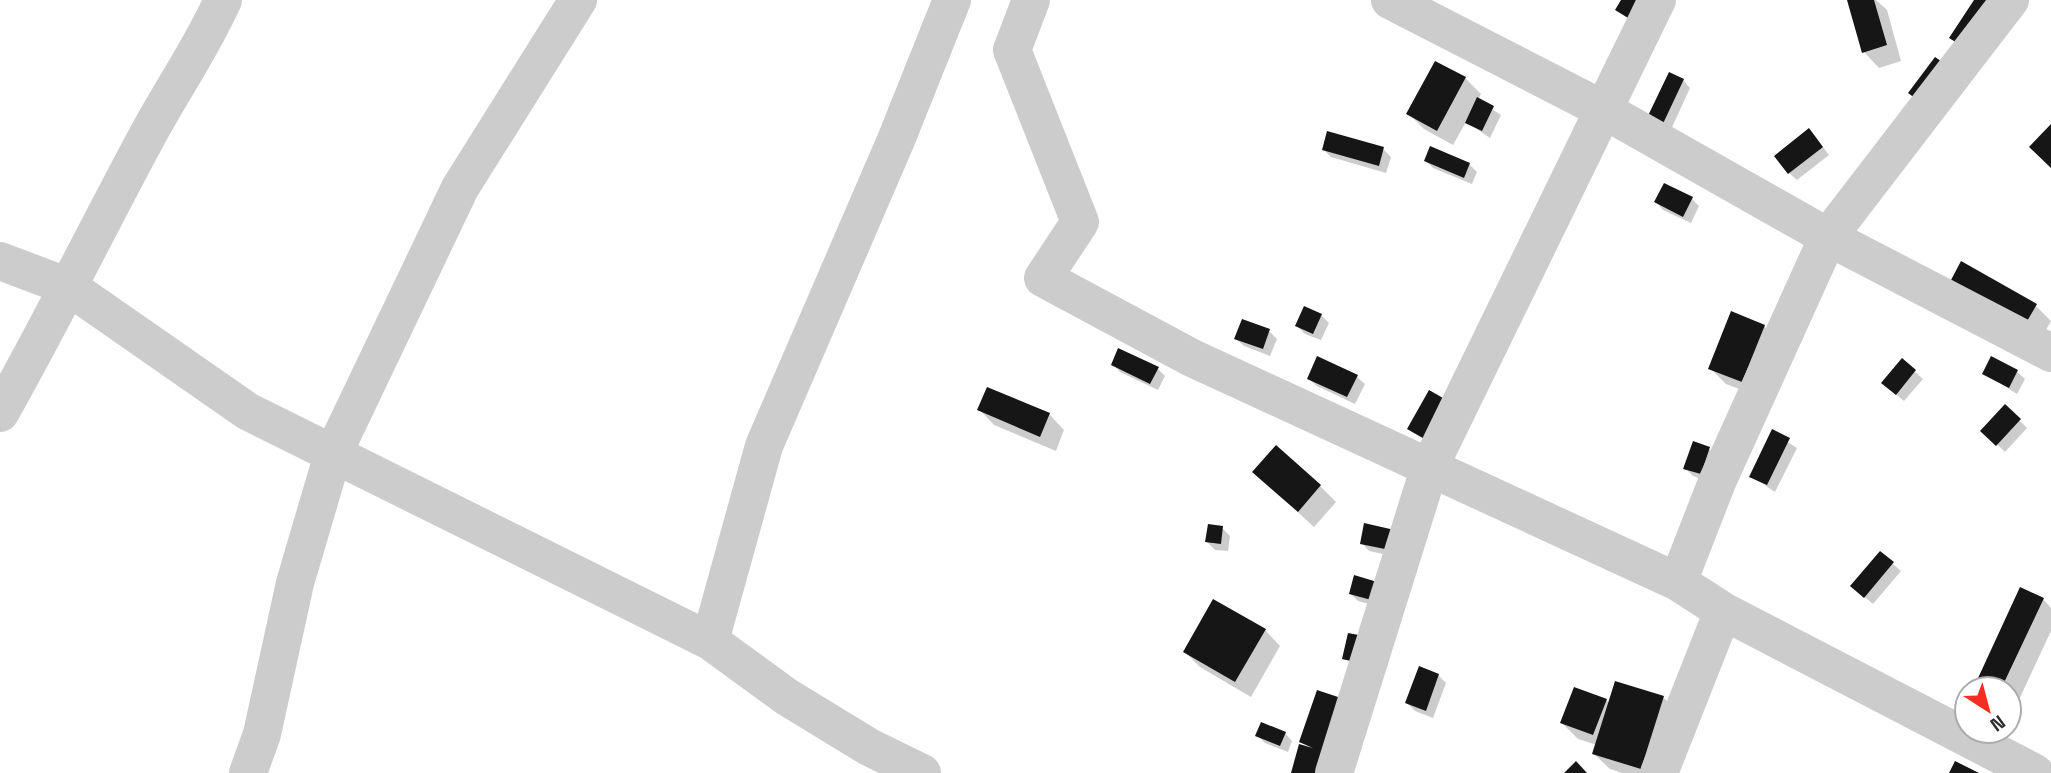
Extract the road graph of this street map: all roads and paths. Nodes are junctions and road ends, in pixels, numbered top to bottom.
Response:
1 (223, 0) edge
2 (578, 0) edge
3 (952, 0) edge
4 (1031, 0) edge
5 (1390, 0) edge
6 (1657, 0) edge
7 (2010, 0) edge
8 (1602, 109) junction
9 (1828, 237) junction
10 (0, 261) edge
11 (69, 287) junction
12 (2051, 353) edge
13 (0, 413) edge
14 (333, 454) junction
15 (1430, 466) junction
16 (1678, 582) junction
17 (1723, 611) junction
18 (710, 641) junction
19 (248, 773) edge
20 (922, 773) edge
21 (1334, 773) edge
22 (1660, 773) edge
23 (2035, 773) edge

1 - 11 street
2 - 14 street
3 - 18 street
4 - 15 street
5 - 8 street
6 - 8 street
7 - 9 street
8 - 9 street
8 - 15 street
9 - 12 street
9 - 16 street
10 - 11 street
11 - 13 street
11 - 14 street
14 - 18 street
14 - 19 street
15 - 16 street
15 - 21 street
16 - 17 street
17 - 22 street
17 - 23 street
18 - 20 street

